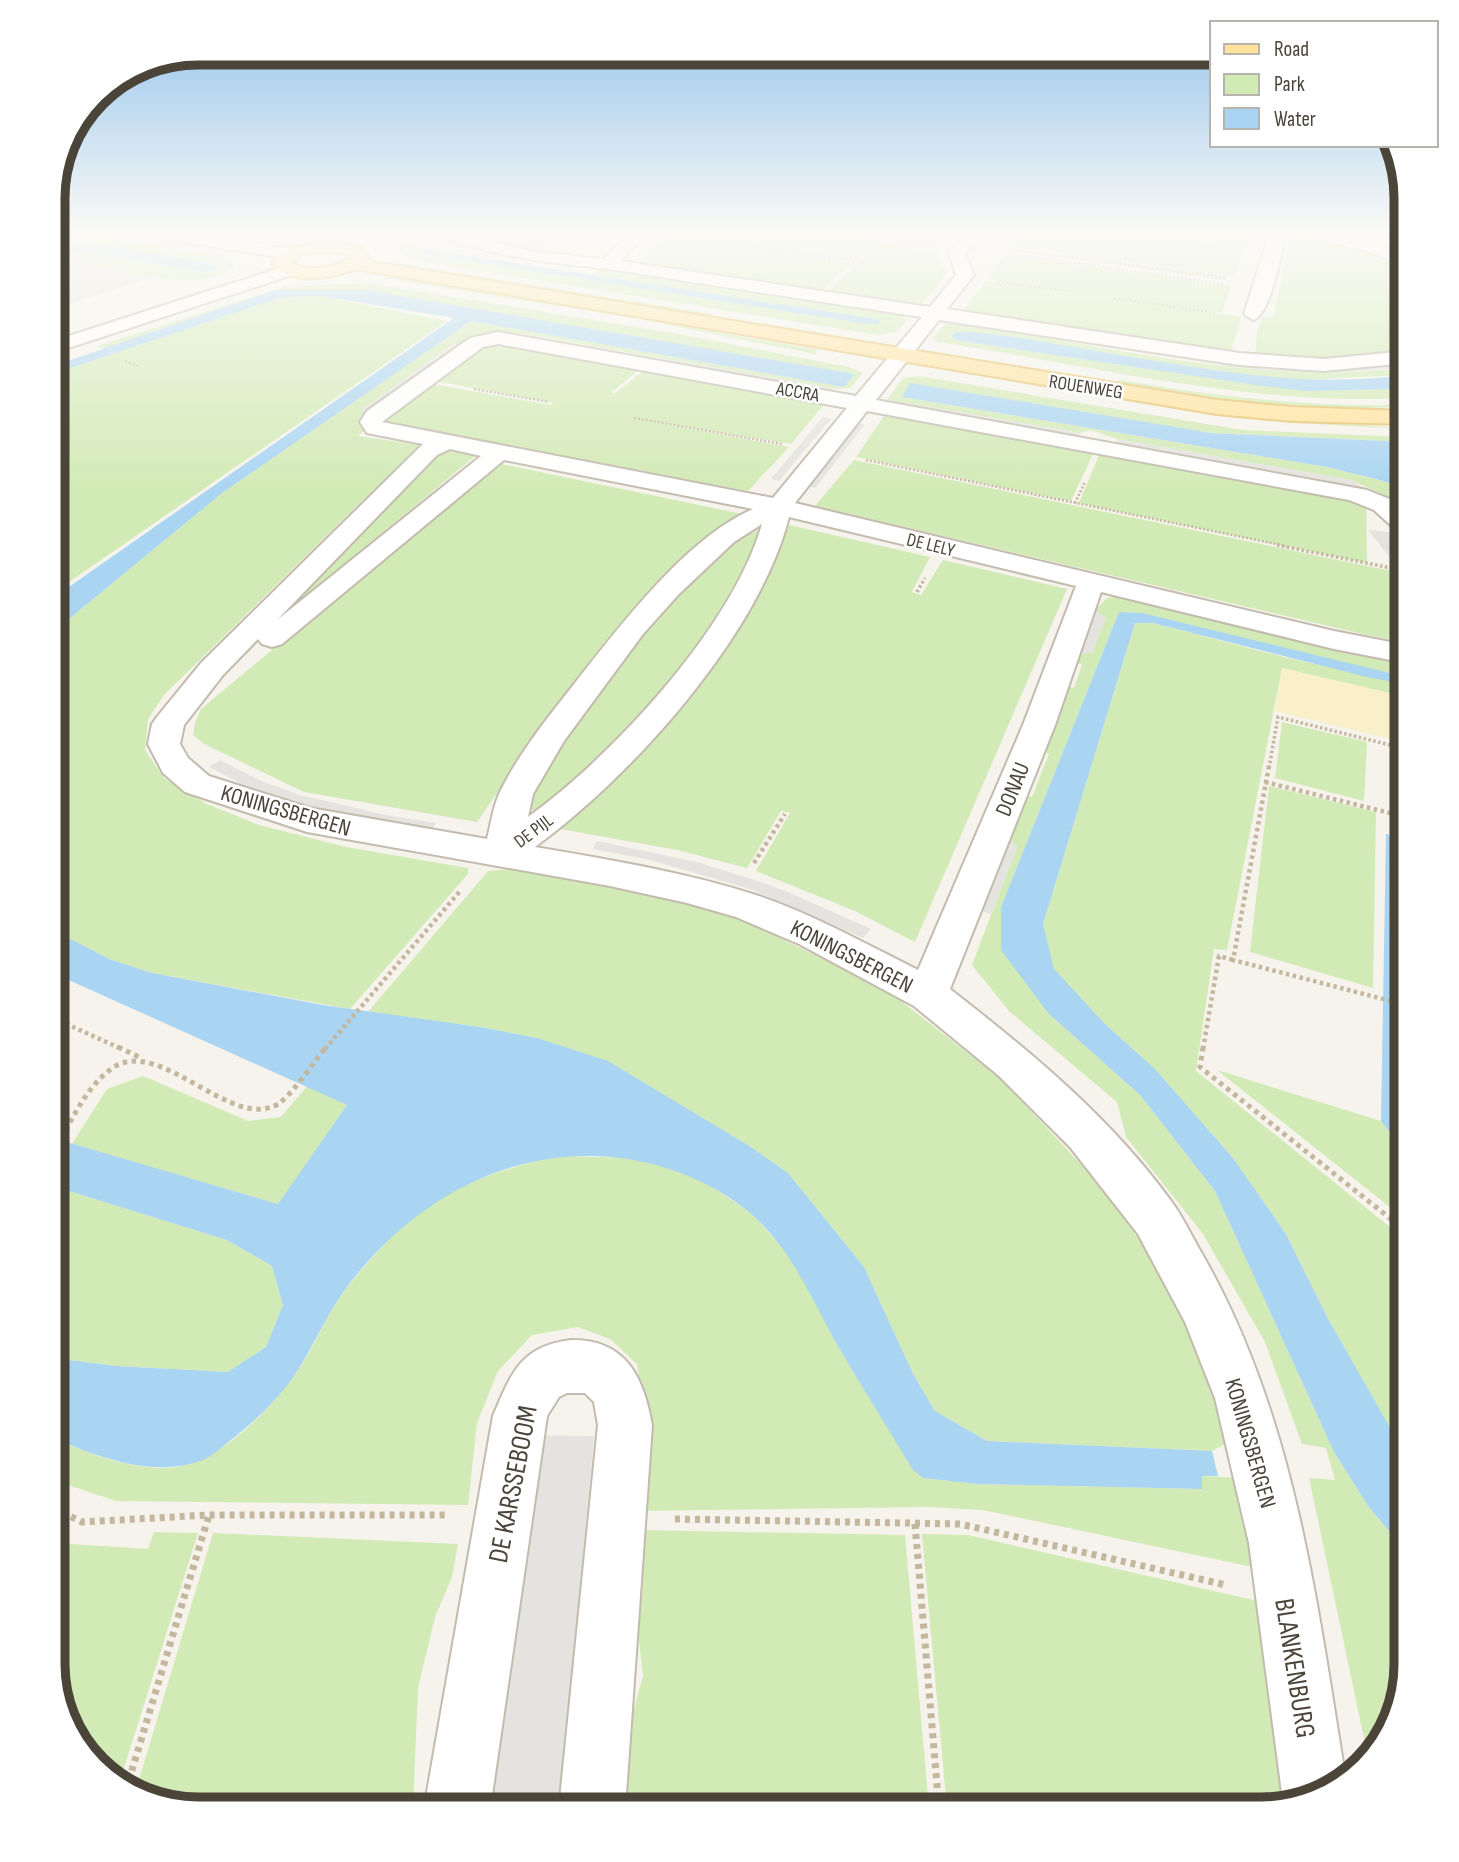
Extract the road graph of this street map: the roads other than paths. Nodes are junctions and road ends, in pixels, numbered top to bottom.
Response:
1 (122, 322) edge
2 (131, 322) edge
3 (717, 322) edge
4 (927, 322) edge
5 (989, 322) edge
6 (128, 323) junction
7 (65, 343) edge
8 (900, 355) junction
9 (1394, 358) edge
10 (860, 402) junction
11 (1394, 418) edge
12 (454, 442) junction
13 (500, 452) junction
14 (779, 507) junction
15 (1394, 512) edge
16 (1091, 583) junction
17 (1394, 652) edge
18 (168, 724) junction
19 (497, 853) junction
20 (928, 994) junction
21 (1282, 1570) joint
22 (1314, 1786) edge
23 (459, 1797) edge
24 (593, 1797) edge

1 - 6 street
2 - 6 street
3 - 8 main road, ROUENWEG
4 - 8 street, DE PIJL
5 - 9 street
6 - 7 street
8 - 10 street, DE PIJL
8 - 11 main road, ROUENWEG
10 - 12 street, ACCRA
10 - 14 street, DE PIJL
10 - 15 street, ACCRA
12 - 13 street, DE LELY
12 - 18 street
13 - 14 street, DE LELY
13 - 18 street
14 - 16 street, DE LELY
14 - 19 street, DE PIJL
14 - 19 street, DE PIJL
16 - 17 street, DE LELY
16 - 20 street, DONAU
18 - 19 street, KONINGSBERGEN
19 - 20 street, KONINGSBERGEN
20 - 21 street, KONINGSBERGEN
21 - 22 street, BLANKENBURG
23 - 24 street, DE KARSSEBOOM

